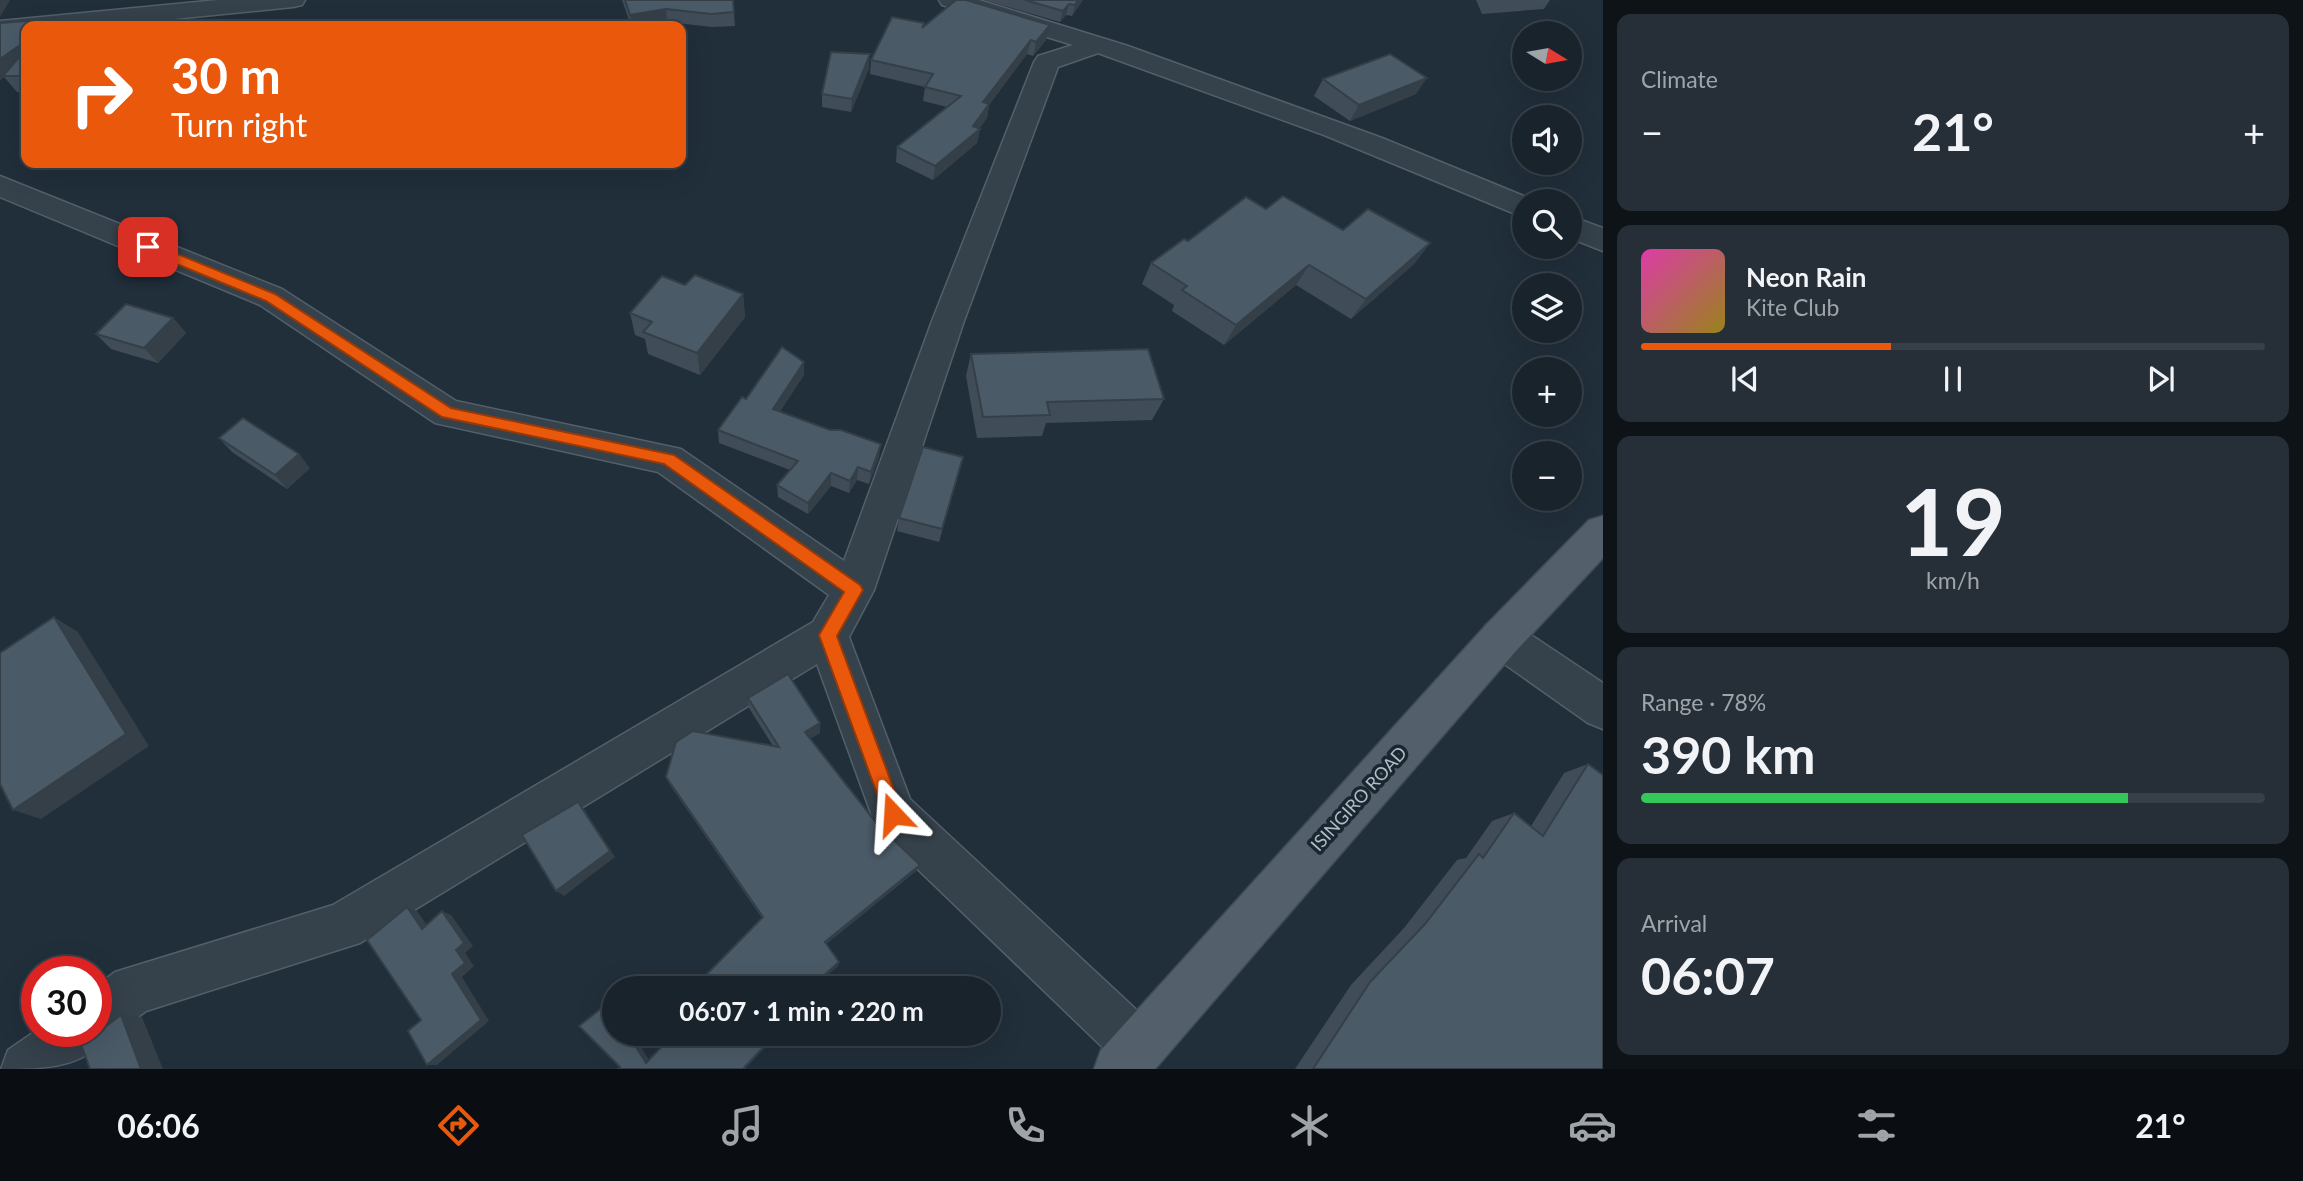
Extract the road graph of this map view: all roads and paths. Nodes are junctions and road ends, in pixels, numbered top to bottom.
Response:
1 (293, 0) edge
2 (951, 0) edge
3 (81, 21) edge
4 (21, 27) edge
5 (0, 29) edge
6 (1098, 46) junction
7 (0, 186) edge
8 (1512, 201) edge
9 (1582, 231) edge
10 (1603, 240) edge
11 (1603, 532) edge
12 (854, 590) junction
13 (828, 635) junction
14 (1502, 638) junction
15 (1603, 708) edge
16 (112, 1005) edge
17 (57, 1047) edge
18 (1130, 1058) edge
19 (27, 1069) edge

1 - 3 street
2 - 6 street
4 - 5 street
6 - 8 street
6 - 12 street
7 - 12 street
9 - 10 street
11 - 14 main road, ISINGIRO ROAD
12 - 13 street
13 - 16 street
13 - 18 street
14 - 15 street
14 - 18 main road, ISINGIRO ROAD
17 - 19 street

